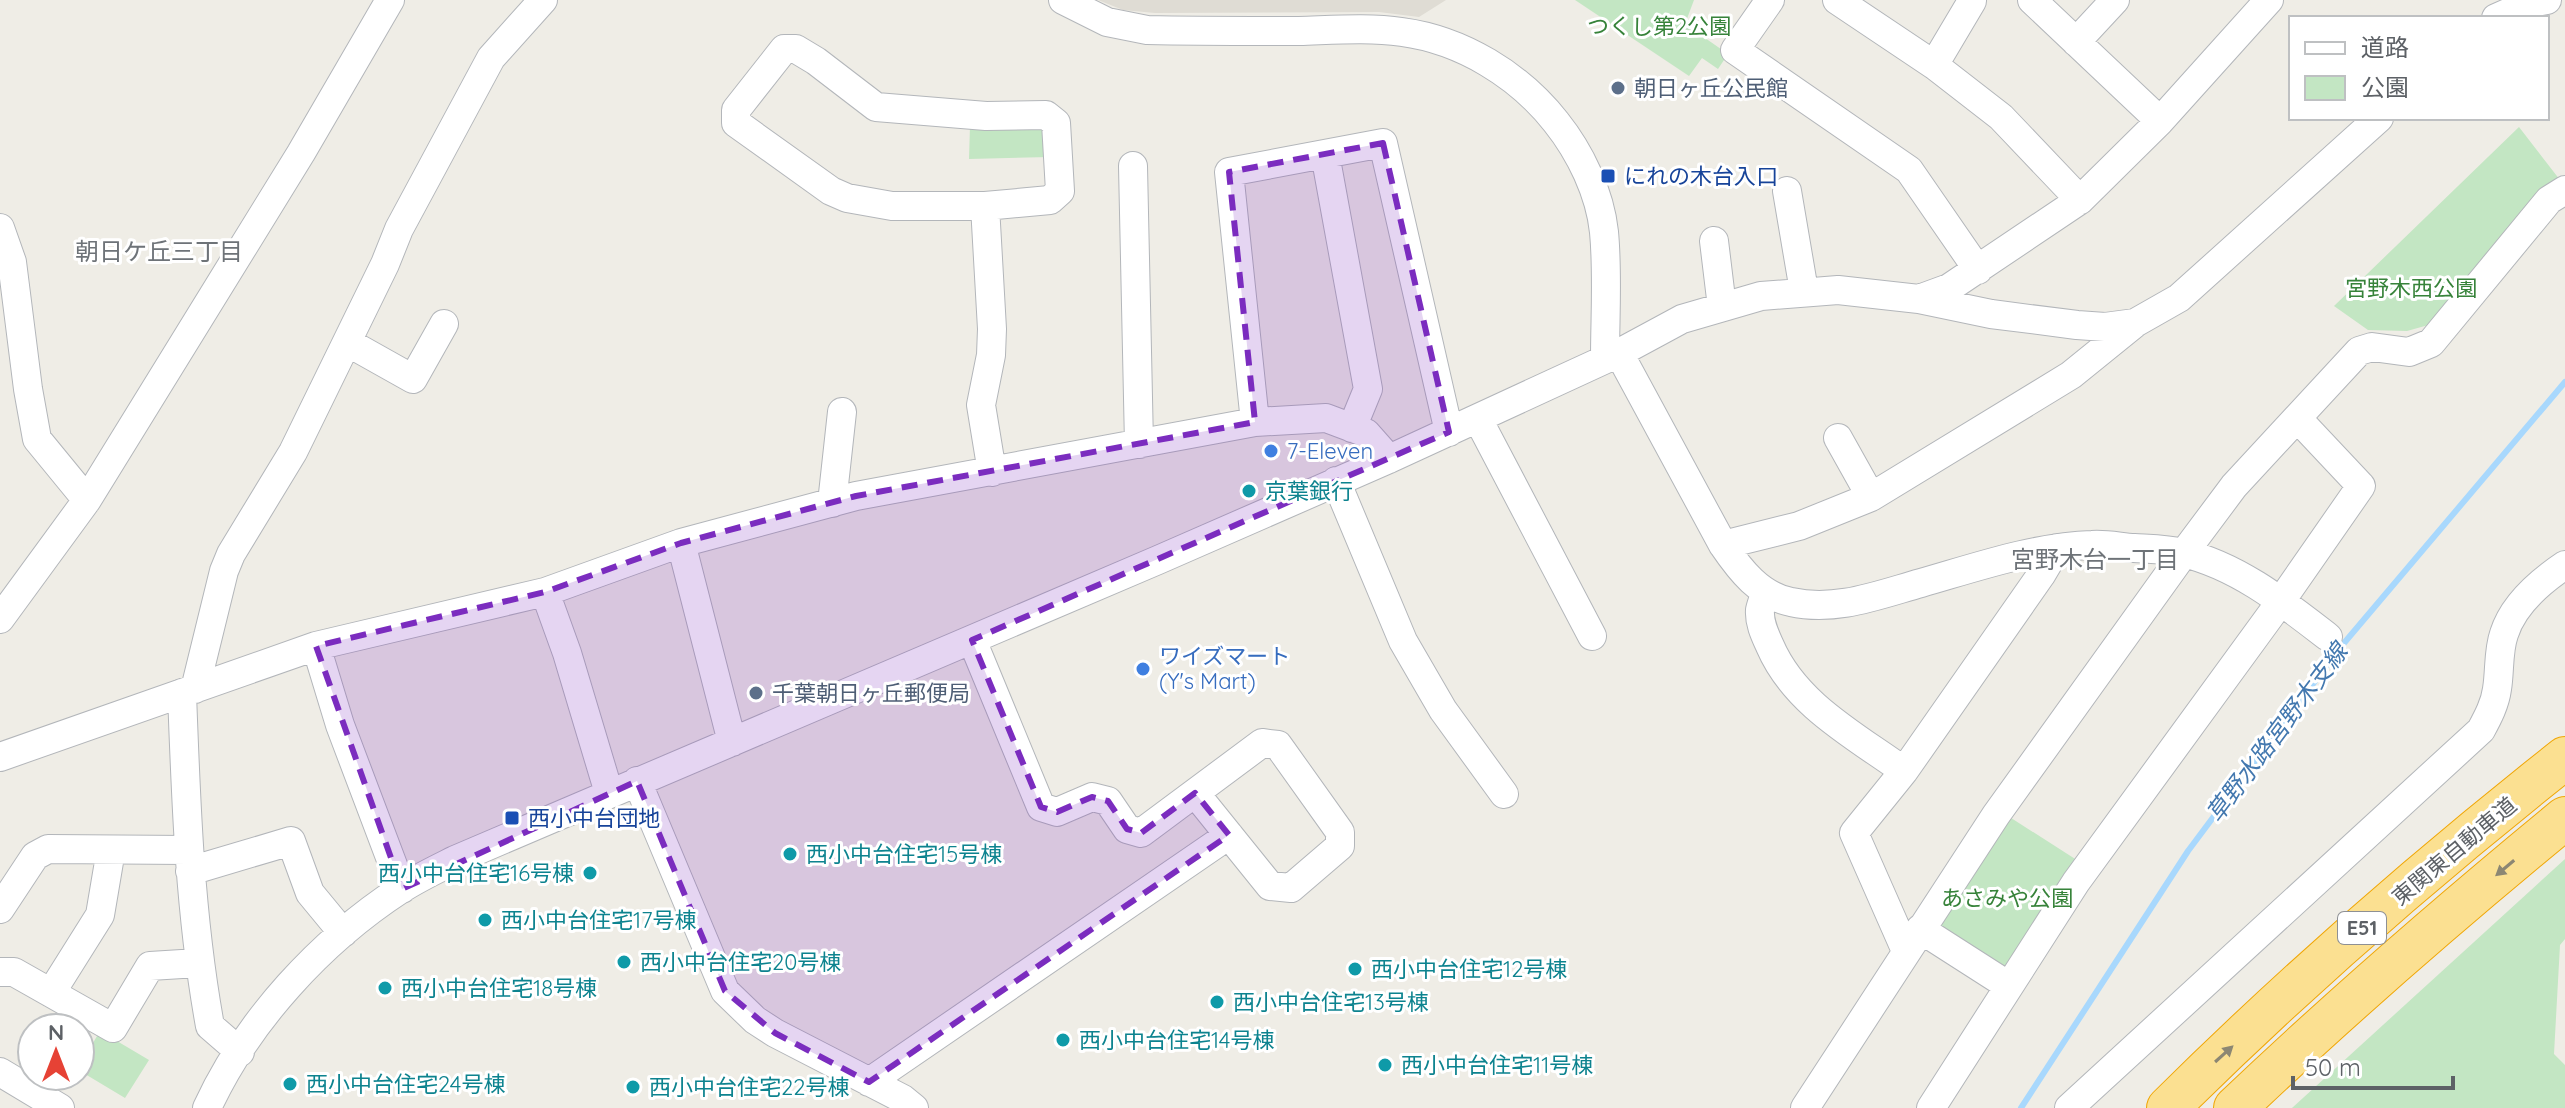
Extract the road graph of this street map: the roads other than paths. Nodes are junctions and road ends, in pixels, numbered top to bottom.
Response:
1 (390, 0) edge
2 (543, 0) edge
3 (1063, 0) edge
4 (1770, 0) edge
5 (1837, 0) edge
6 (1971, 0) edge
7 (2032, 0) edge
8 (2115, 0) edge
9 (2269, 0) edge
10 (2547, 0) edge
11 (2501, 16) edge
12 (2076, 42) junction
13 (1934, 65) junction
14 (2377, 120) edge
15 (2160, 121) junction
16 (1325, 154) junction
17 (1133, 166) dead end
18 (2565, 190) edge
19 (1787, 191) dead end
20 (2080, 200) junction
21 (985, 206) junction
22 (0, 228) edge
23 (1714, 241) dead end
24 (1978, 270) junction
25 (7, 280) edge
26 (1804, 291) junction
27 (1919, 299) junction
28 (1722, 307) junction
29 (2135, 323) junction
30 (444, 324) dead end
31 (347, 342) junction
32 (1612, 356) junction
33 (842, 412) dead end
34 (2297, 418) junction
35 (1478, 419) junction
36 (1255, 422) junction
37 (1352, 428) junction
38 (1449, 432) junction
39 (1838, 438) dead end
40 (1139, 444) junction
41 (1389, 459) junction
42 (992, 472) junction
43 (1336, 481) junction
44 (1871, 497) junction
45 (87, 500) junction
46 (832, 503) junction
47 (681, 543) junction
48 (1723, 545) junction
49 (2057, 548) junction
50 (2184, 553) junction
51 (2565, 565) edge
52 (545, 592) junction
53 (1765, 592) junction
54 (2281, 601) junction
55 (0, 619) edge
56 (1592, 636) dead end
57 (2328, 637) dead end
58 (972, 640) junction
59 (316, 646) junction
60 (188, 691) junction
61 (732, 742) junction
62 (0, 757) edge
63 (2565, 758) edge
64 (1904, 771) junction
65 (637, 781) junction
66 (609, 793) junction
67 (1195, 793) junction
68 (1504, 794) dead end
69 (2565, 818) edge
70 (1229, 835) junction
71 (111, 850) junction
72 (189, 860) junction
73 (402, 889) junction
74 (0, 909) edge
75 (343, 933) junction
76 (1913, 940) junction
77 (198, 963) junction
78 (0, 972) edge
79 (2009, 986) junction
80 (51, 993) junction
81 (240, 1052) junction
82 (0, 1072) edge
83 (869, 1082) junction
84 (60, 1108) edge
85 (207, 1108) edge
86 (914, 1108) edge
87 (1805, 1108) edge
88 (1931, 1108) edge
89 (2069, 1108) edge
90 (2168, 1108) edge
91 (2235, 1108) edge

1 - 45 street
2 - 31 street
3 - 32 street
4 - 24 street
5 - 13 street
6 - 13 street
7 - 12 street
8 - 12 street
9 - 15 street
10 - 11 street
12 - 15 street
13 - 20 street
14 - 29 street
15 - 20 street
16 - 36 street
16 - 37 street
16 - 38 street
17 - 40 street
18 - 34 street
19 - 26 street
20 - 24 street
21 - 21 street
21 - 42 street
22 - 25 street
23 - 28 street
24 - 27 street
25 - 45 street
26 - 27 street
26 - 28 street
27 - 29 street
28 - 32 street
29 - 44 street
30 - 31 street
31 - 60 street
32 - 35 street
32 - 48 street
33 - 46 street
34 - 50 street
34 - 54 street
35 - 38 street
35 - 56 street
36 - 37 street
36 - 40 street
37 - 41 street
38 - 41 street
39 - 44 street
40 - 42 street
41 - 43 street
42 - 46 street
43 - 58 street
43 - 68 street
44 - 48 street
45 - 55 street
46 - 47 street
47 - 52 street
47 - 61 street
48 - 53 street
49 - 50 street
49 - 53 street
49 - 64 street
50 - 54 street
50 - 76 street
51 - 89 street
52 - 59 street
52 - 66 street
53 - 64 street
54 - 57 street
54 - 79 street
58 - 61 street
58 - 67 street
59 - 60 street
59 - 73 street
60 - 62 street
60 - 72 street
61 - 65 street
90 -> 63 highway, 東関東自動車道 / E51
64 - 76 street
65 - 66 street
65 - 83 street
66 - 73 street
67 - 70 street
67 - 70 street
69 -> 91 highway, 東関東自動車道 / E51
70 - 83 street
71 - 72 street
71 - 74 street
71 - 80 street
72 - 75 street
72 - 77 street
73 - 75 street
75 - 81 street
76 - 79 street
76 - 87 street
77 - 80 street
77 - 81 street
78 - 80 street
79 - 88 street
81 - 85 street
82 - 84 street
83 - 86 street

